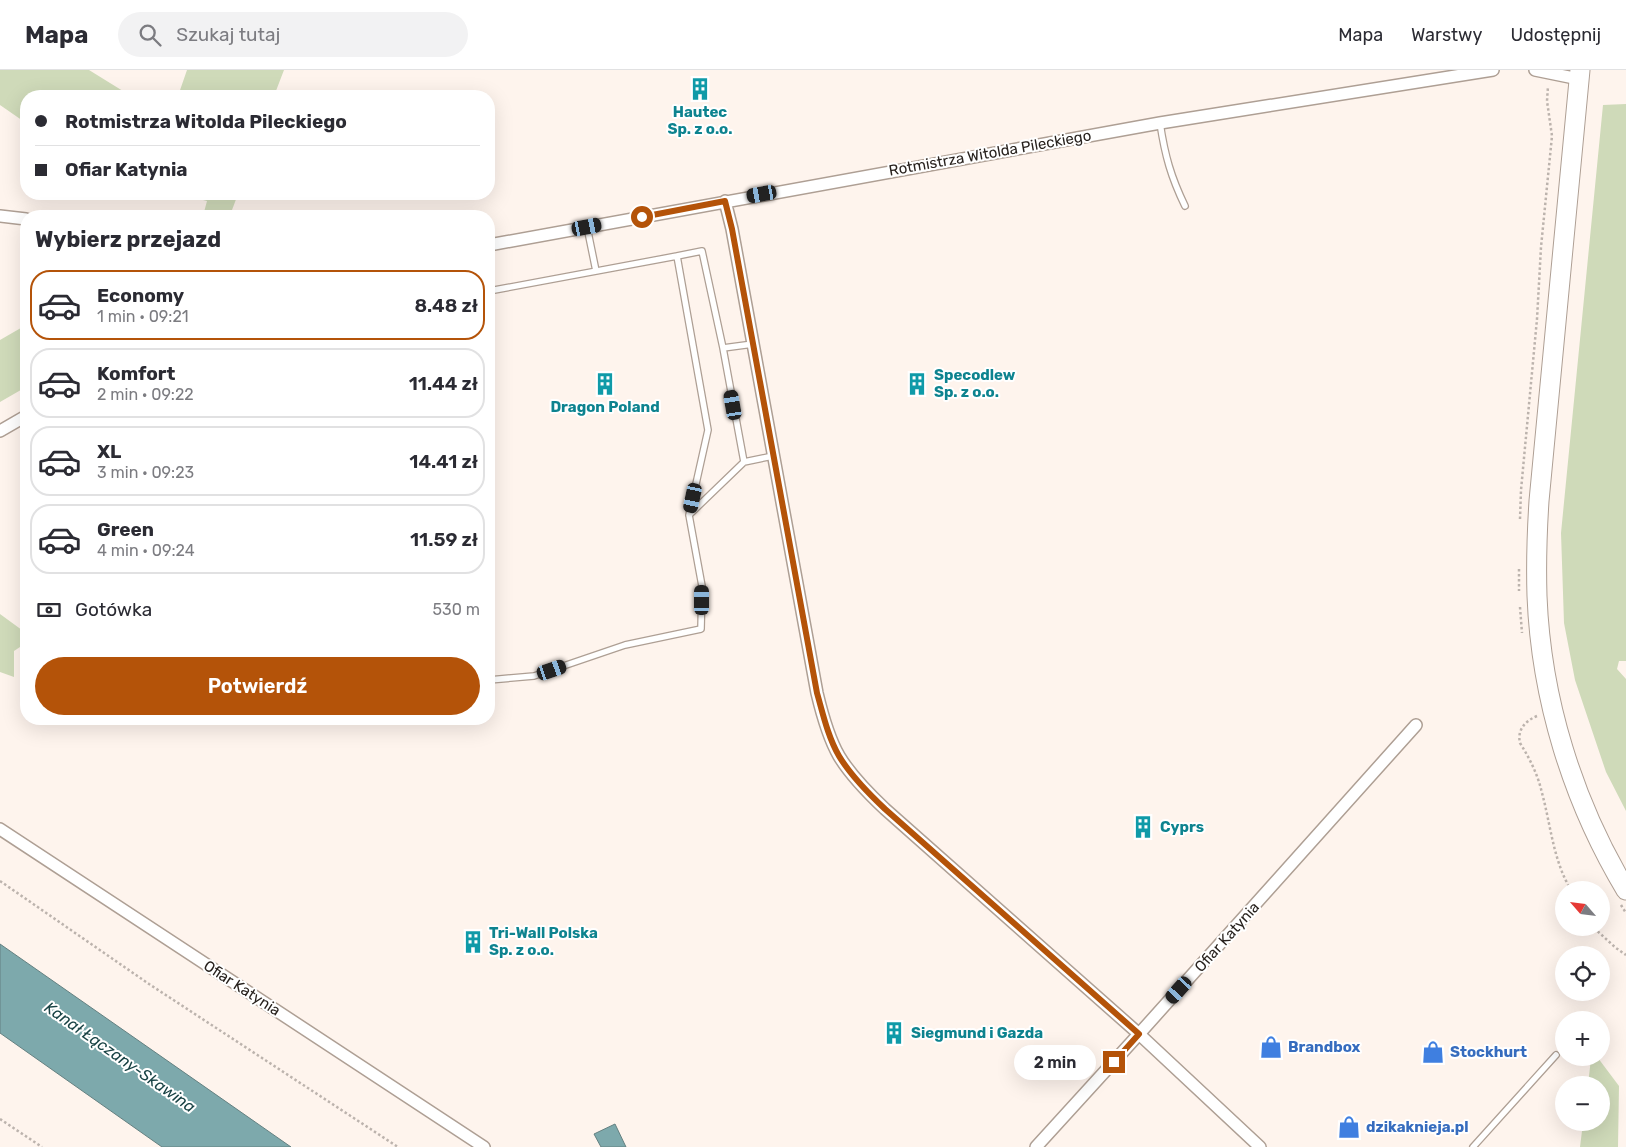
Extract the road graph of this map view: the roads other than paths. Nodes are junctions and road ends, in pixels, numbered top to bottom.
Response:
1 (1493, 70) edge
2 (1535, 70) edge
3 (1579, 74) edge
4 (1160, 123) junction
5 (725, 201) junction
6 (1185, 206) dead end
7 (0, 216) edge
8 (20, 218) edge
9 (587, 227) junction
10 (495, 244) edge
11 (677, 256) junction
12 (596, 271) junction
13 (495, 290) edge
14 (753, 344) junction
15 (723, 348) junction
16 (20, 419) edge
17 (0, 431) edge
18 (773, 456) junction
19 (744, 462) junction
20 (689, 516) junction
21 (495, 679) edge
22 (1416, 725) dead end
23 (0, 829) edge
24 (1624, 887) edge
25 (1139, 1034) junction
26 (1555, 1056) edge
27 (484, 1147) edge
28 (1036, 1147) edge
29 (1260, 1147) edge
30 (1473, 1147) edge

1 - 4 street, Rotmistrza Witolda Pileckiego
2 - 3 street
3 - 24 main road
4 - 5 street, Rotmistrza Witolda Pileckiego
4 - 6 lane
5 - 9 street, Rotmistrza Witolda Pileckiego
5 - 14 street
7 - 8 street
9 - 10 street, Rotmistrza Witolda Pileckiego
9 - 12 lane
11 - 12 lane
11 - 15 lane
11 - 20 lane
12 - 13 lane
14 - 15 lane
14 - 18 street
15 - 19 lane
16 - 17 street
18 - 19 lane
18 - 25 street
19 - 20 lane
20 - 21 lane
22 - 25 street, Ofiar Katynia
23 - 27 street, Ofiar Katynia
25 - 28 street, Ofiar Katynia
25 - 29 street
26 - 30 lane

